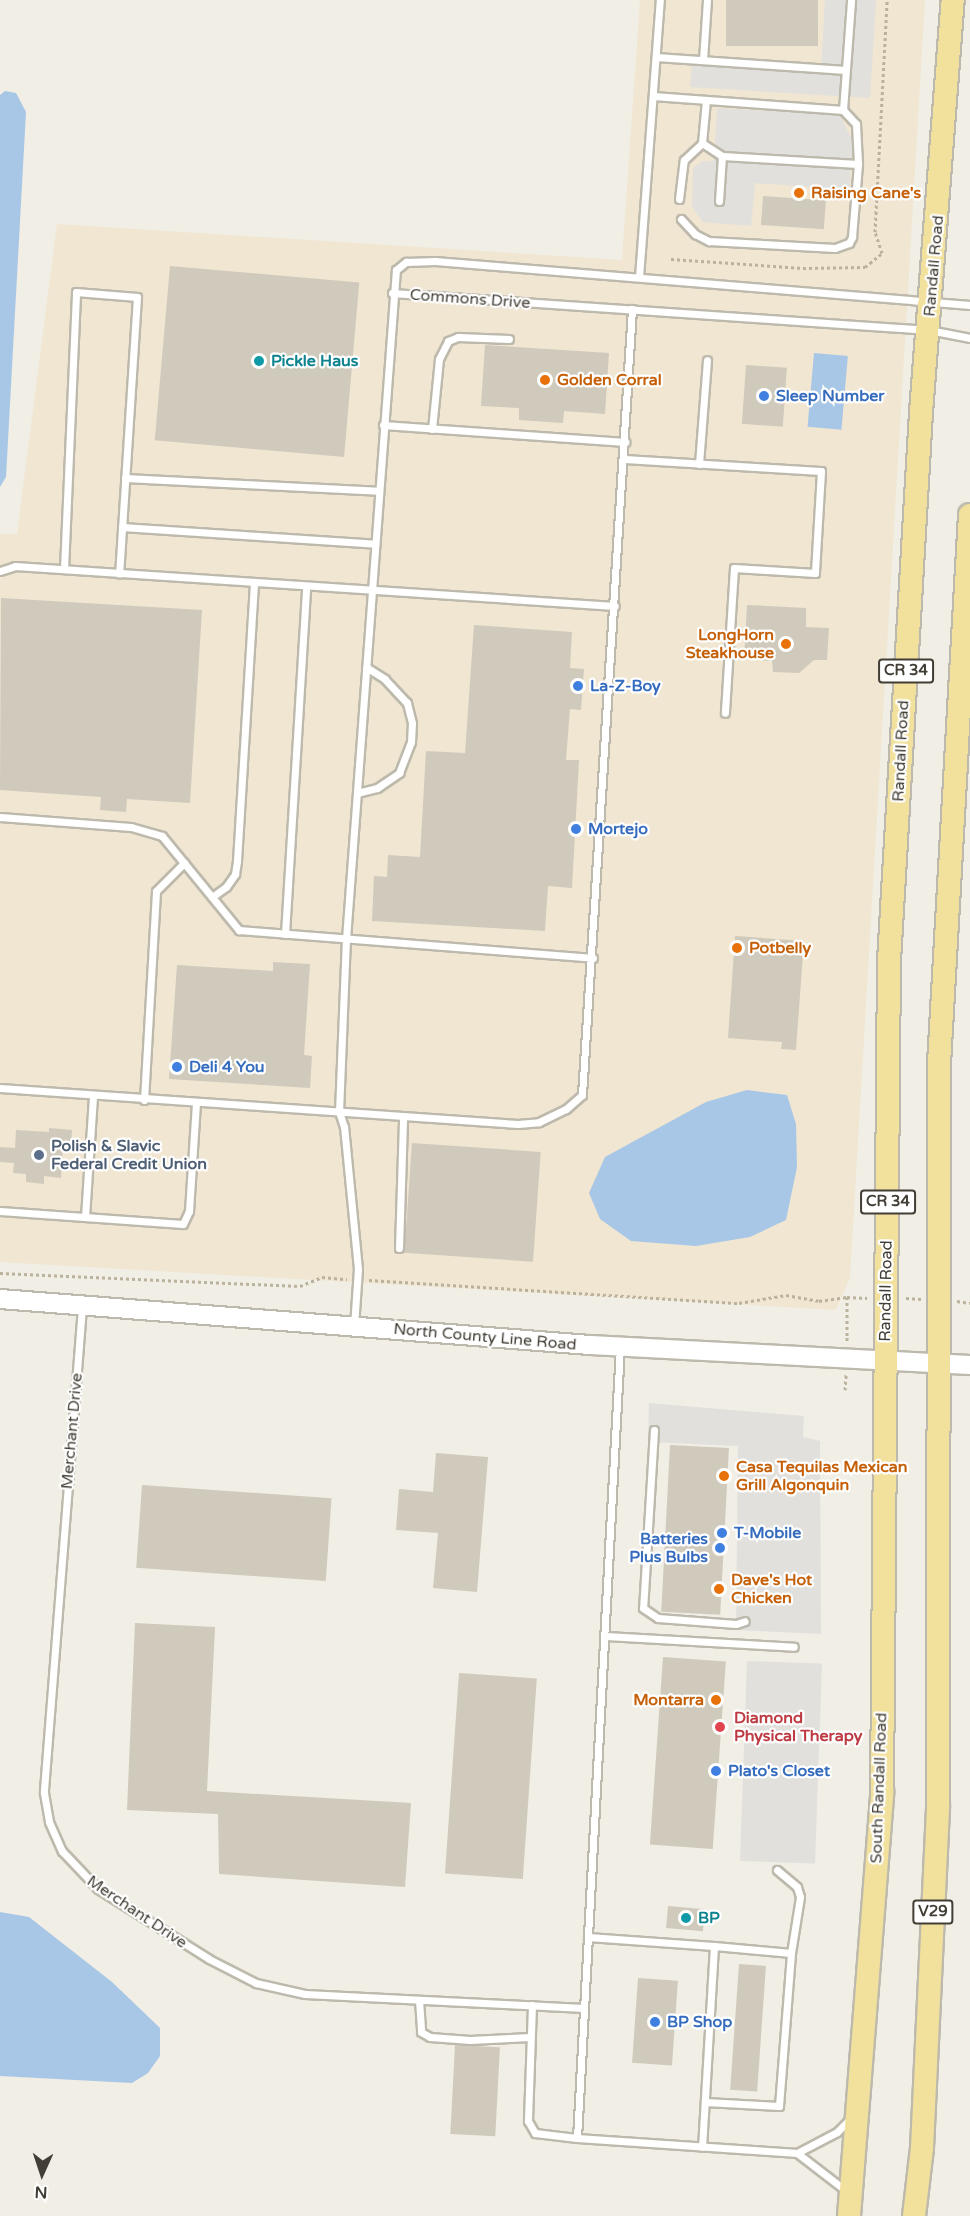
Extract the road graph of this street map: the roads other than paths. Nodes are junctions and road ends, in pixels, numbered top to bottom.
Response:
1 (660, 0) edge
2 (707, 0) edge
3 (851, 0) edge
4 (953, 0) edge
5 (656, 57) junction
6 (703, 60) junction
7 (846, 70) junction
8 (653, 96) junction
9 (706, 100) junction
10 (843, 110) junction
11 (702, 143) junction
12 (722, 156) junction
13 (858, 164) junction
14 (679, 199) dead end
15 (719, 201) dead end
16 (681, 219) dead end
17 (639, 277) junction
18 (392, 294) junction
19 (933, 299) junction
20 (970, 304) edge
21 (632, 309) junction
22 (928, 330) junction
23 (970, 338) edge
24 (509, 339) dead end
25 (708, 360) dead end
26 (383, 425) junction
27 (432, 429) junction
28 (625, 442) junction
29 (624, 459) junction
30 (699, 464) junction
31 (125, 478) junction
32 (378, 491) junction
33 (970, 515) edge
34 (122, 527) junction
35 (375, 544) junction
36 (64, 569) junction
37 (0, 571) edge
38 (119, 573) junction
39 (254, 583) junction
40 (306, 587) junction
41 (372, 592) junction
42 (615, 606) junction
43 (366, 667) junction
44 (725, 713) dead end
45 (357, 793) junction
46 (0, 817) edge
47 (184, 863) junction
48 (212, 897) junction
49 (285, 934) junction
50 (346, 939) junction
51 (593, 958) junction
52 (0, 1088) edge
53 (93, 1095) junction
54 (144, 1100) junction
55 (196, 1104) junction
56 (339, 1112) junction
57 (403, 1118) junction
58 (0, 1211) edge
59 (85, 1217) junction
60 (399, 1248) dead end
61 (0, 1299) edge
62 (82, 1305) junction
63 (354, 1326) junction
64 (620, 1347) junction
65 (885, 1360) junction
66 (939, 1362) junction
67 (970, 1365) edge
68 (654, 1430) dead end
69 (745, 1621) dead end
70 (606, 1636) junction
71 (794, 1647) dead end
72 (777, 1870) dead end
73 (588, 1937) junction
74 (714, 1946) junction
75 (791, 1953) junction
76 (419, 2000) junction
77 (532, 2006) junction
78 (584, 2008) junction
79 (530, 2037) junction
80 (705, 2102) junction
81 (858, 2111) junction
82 (577, 2139) junction
83 (702, 2147) junction
84 (797, 2153) junction
85 (850, 2205) edge
86 (915, 2216) edge

1 - 5 lane
2 - 6 lane
3 - 7 lane
4 - 19 main road, Randall Road / CR 34
5 - 6 lane
5 - 8 lane
6 - 7 lane
7 - 10 lane
8 - 9 lane
8 - 17 lane
9 - 10 lane
9 - 11 lane
10 - 13 lane
11 - 12 lane
11 - 14 lane
12 - 13 lane
12 - 15 lane
13 - 16 lane
17 - 18 lane, Commons Drive
17 - 19 lane, Commons Drive
18 - 21 lane, Commons Drive
18 - 26 lane
19 - 20 lane, Commons Drive
19 - 22 main road, Randall Road / CR 34
21 - 22 lane, Commons Drive
21 - 28 lane
22 - 23 lane, Commons Drive
22 - 65 main road, Randall Road / CR 34
24 - 27 lane
25 - 30 lane
26 - 27 lane
26 - 32 lane
27 - 28 lane
28 - 29 lane
29 - 30 lane
29 - 42 lane
30 - 44 lane
31 - 32 lane
31 - 34 lane
31 - 36 lane
32 - 35 lane
33 - 66 main road, CR 34
34 - 35 lane
34 - 38 lane
35 - 41 lane
36 - 37 lane
36 - 38 lane
38 - 39 lane
39 - 40 lane
39 - 48 lane
40 - 41 lane
40 - 49 lane
41 - 42 lane
41 - 43 lane
42 - 51 lane
43 - 45 lane
43 - 45 lane
45 - 50 lane
46 - 47 lane
47 - 48 lane
47 - 54 lane
48 - 49 lane
49 - 50 lane
50 - 51 lane
50 - 56 lane
51 - 57 lane
52 - 53 lane
53 - 54 lane
53 - 59 lane
54 - 55 lane
55 - 56 lane
55 - 59 lane
56 - 57 lane
56 - 63 lane
57 - 60 lane
58 - 59 lane
61 - 62 street, North County Line Road
62 - 63 street, North County Line Road
62 - 76 lane, Merchant Drive
63 - 64 street, North County Line Road
64 - 65 street, North County Line Road
64 - 70 lane
65 - 66 street, North County Line Road
65 - 81 main road, South Randall Road
66 - 67 street, North County Line Road
66 - 86 main road, V29
68 - 69 lane
70 - 71 lane
70 - 73 lane
72 - 75 lane
73 - 74 lane
73 - 78 lane
74 - 75 lane
74 - 80 lane
75 - 80 lane
76 - 77 lane, Merchant Drive
76 - 79 lane
77 - 78 lane, Merchant Drive
77 - 79 lane
78 - 82 lane
79 - 82 lane
80 - 83 lane
81 - 84 lane
81 - 85 main road, South Randall Road
82 - 83 lane
83 - 84 lane
84 - 85 lane

